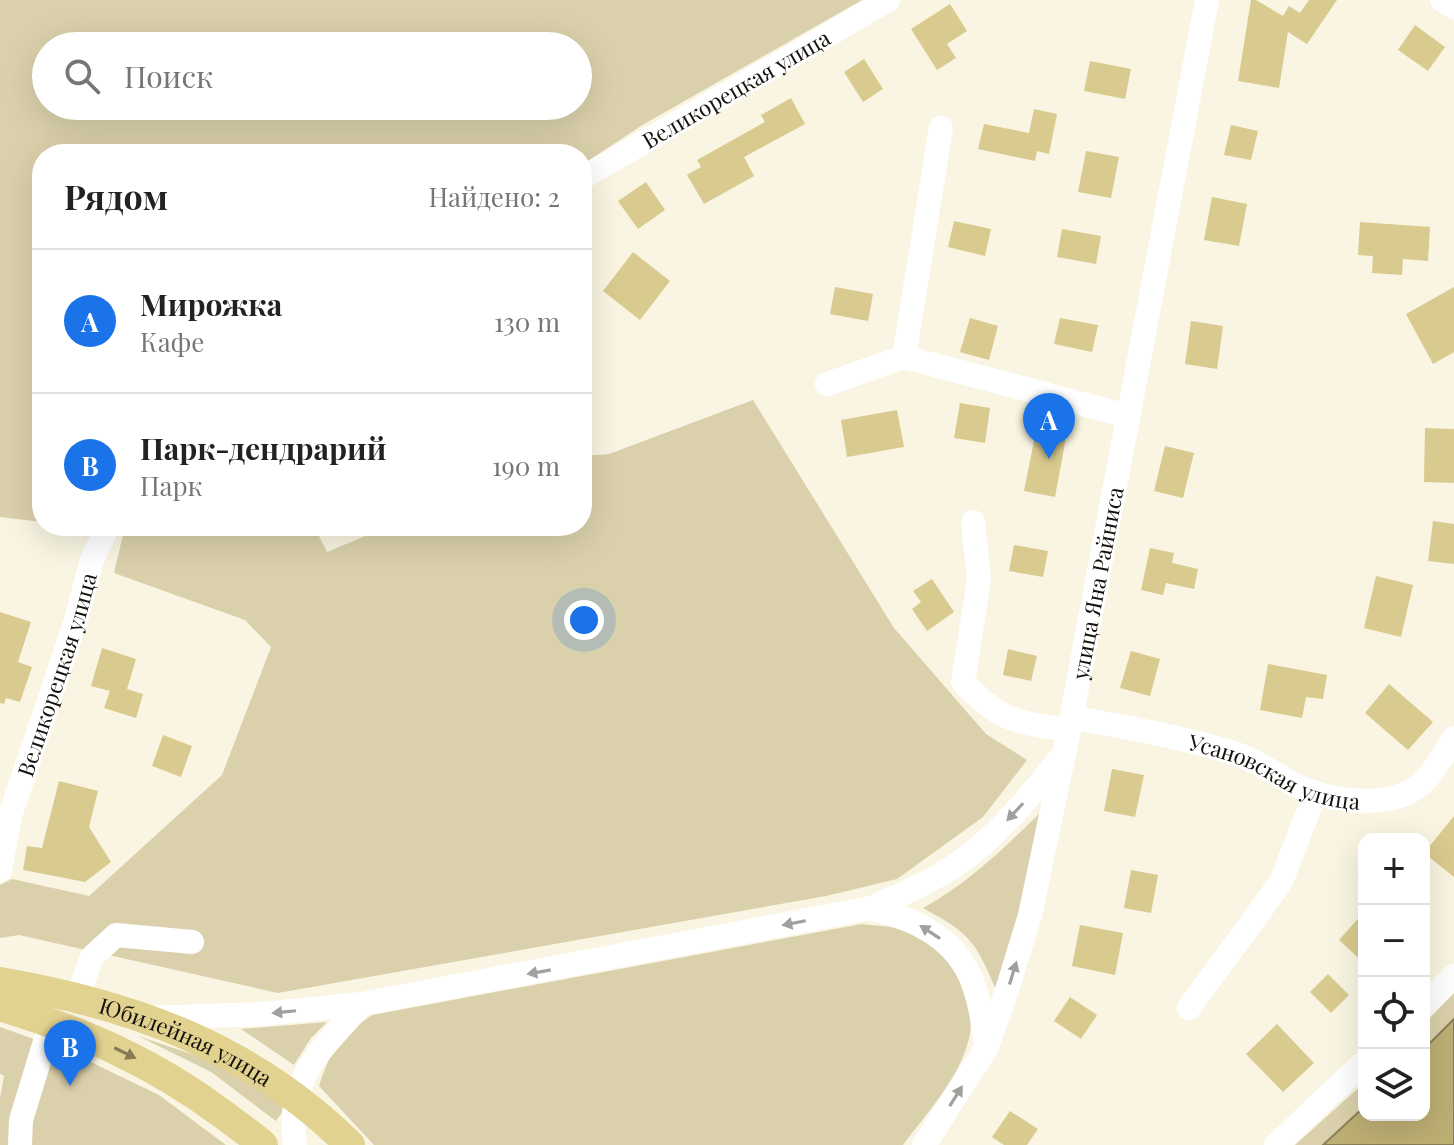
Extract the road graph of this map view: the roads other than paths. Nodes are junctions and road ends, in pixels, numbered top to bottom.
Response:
1 (888, 0) edge
2 (1207, 0) edge
3 (1442, 0) edge
4 (1454, 7) edge
5 (941, 128) dead end
6 (592, 172) edge
7 (904, 357) junction
8 (827, 384) dead end
9 (1128, 416) junction
10 (973, 522) dead end
11 (103, 536) edge
12 (1068, 733) junction
13 (1454, 738) edge
14 (1315, 794) junction
15 (5, 815) edge
16 (0, 870) edge
17 (871, 908) junction
18 (192, 942) dead end
19 (1454, 976) edge
20 (0, 982) edge
21 (77, 998) junction
22 (1430, 999) edge
23 (362, 1004) junction
24 (0, 1006) edge
25 (1189, 1008) dead end
26 (147, 1018) junction
27 (51, 1022) junction
28 (987, 1047) junction
29 (1358, 1068) edge
30 (296, 1097) junction
31 (934, 1141) edge
32 (20, 1145) edge
33 (263, 1145) edge
34 (295, 1145) edge
35 (350, 1145) edge
36 (1276, 1145) edge

1 - 6 street, Великорецкая улица
2 - 9 street, улица Яна Райниса
3 - 4 street
5 - 7 street
7 - 8 street
7 - 9 street
9 - 12 street, улица Яна Райниса
10 - 12 street, Усановская улица
11 - 15 street, Великорецкая улица
12 - 14 street, Усановская улица
12 -> 17 street
28 -> 12 street, улица Яна Райниса
13 - 14 street, Усановская улица
14 - 25 street
15 - 16 street, Великорецкая улица
17 -> 23 street
28 -> 17 street
18 - 21 street
19 - 22 street
20 - 21 main road, Юбилейная улица
21 - 26 main road, Юбилейная улица
23 -> 26 street
23 - 30 street
24 - 27 main road, Юбилейная улица
26 - 30 main road, Юбилейная улица
27 - 32 street
27 -> 33 main road, Юбилейная улица
31 -> 28 street, улица Яна Райниса
29 - 36 street
30 - 34 street
30 - 35 main road, Юбилейная улица

